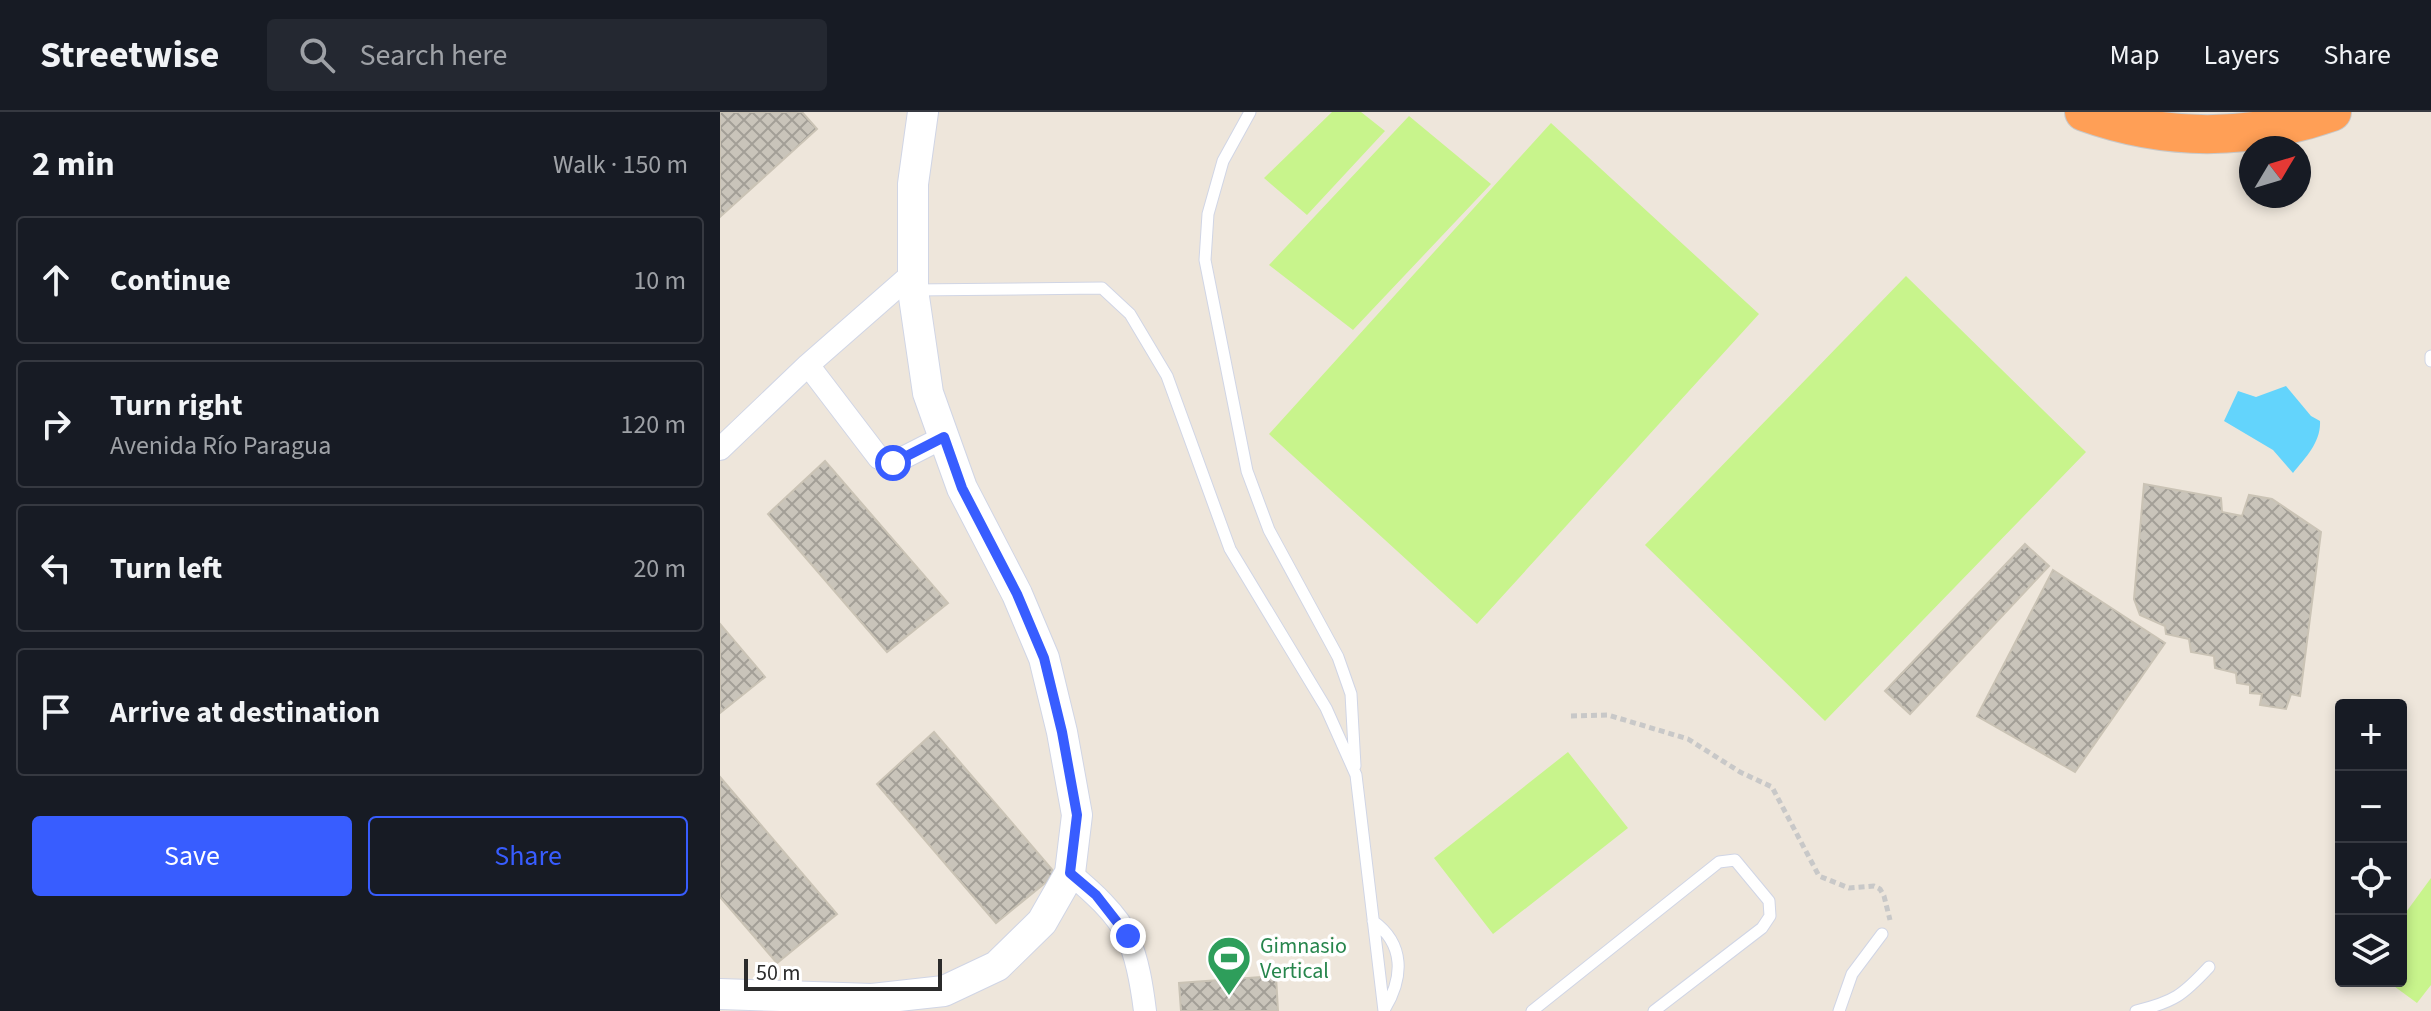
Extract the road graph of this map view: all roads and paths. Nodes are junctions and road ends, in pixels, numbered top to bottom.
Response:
1 (923, 112) edge
2 (1250, 112) edge
3 (2084, 112) edge
4 (2332, 112) edge
5 (913, 282) junction
6 (808, 365) junction
7 (944, 437) junction
8 (721, 447) edge
9 (1571, 716) dead end
10 (1356, 775) junction
11 (1070, 873) junction
12 (1373, 921) junction
13 (1887, 933) joint
14 (2209, 967) dead end
15 (720, 994) edge
16 (801, 1004) edge
17 (1384, 1010) edge
18 (1145, 1011) edge
19 (1532, 1011) edge
20 (1654, 1011) edge
21 (1839, 1011) edge
22 (2136, 1011) edge

1 - 5 main road
2 - 10 lane
3 - 4 highway
5 - 6 street
5 - 7 main road
5 - 10 lane
6 - 7 street
6 - 8 street
7 - 11 main road
9 - 13 path
10 - 12 lane
11 - 16 main road
11 - 18 street
12 - 17 lane
12 - 17 lane
13 - 21 lane
14 - 22 lane
15 - 16 main road
19 - 20 lane

